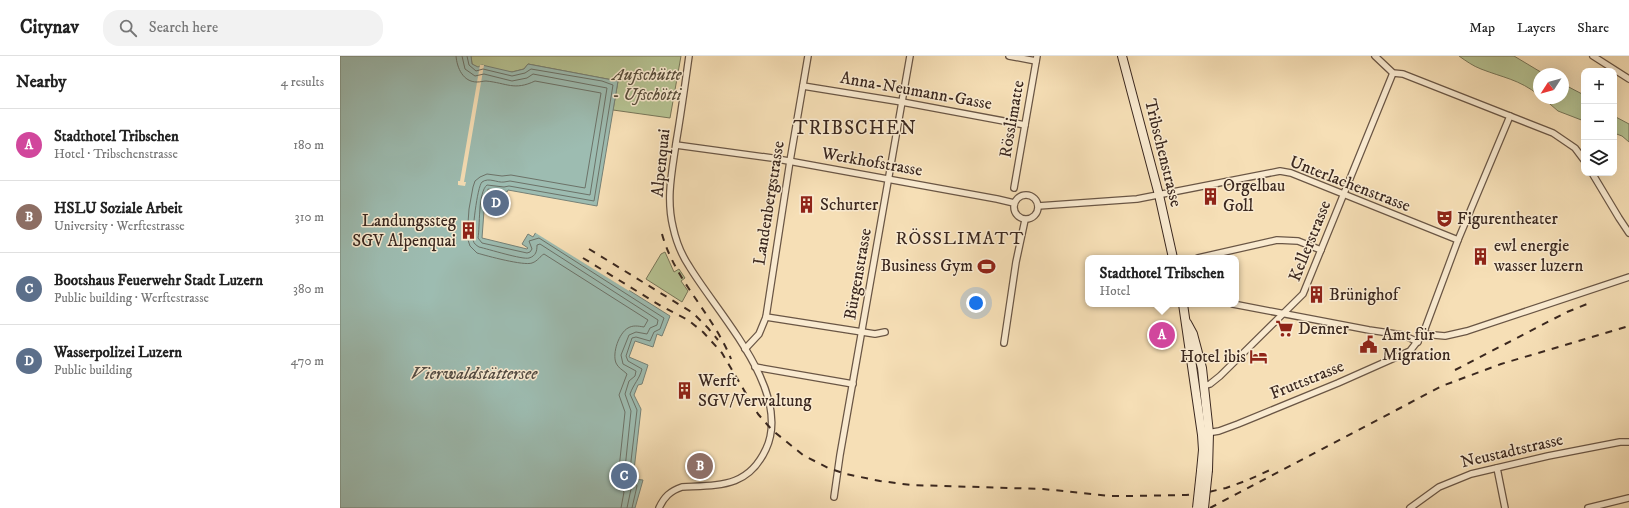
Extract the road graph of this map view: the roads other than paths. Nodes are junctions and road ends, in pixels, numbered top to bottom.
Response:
1 (689, 56) edge
2 (808, 56) edge
3 (910, 56) edge
4 (1009, 56) edge
5 (1122, 56) edge
6 (1375, 56) edge
7 (1593, 56) edge
8 (1037, 58) edge
9 (1393, 73) junction
10 (1629, 79) edge
11 (803, 86) junction
12 (902, 102) junction
13 (1510, 116) junction
14 (1025, 125) junction
15 (676, 145) junction
16 (1581, 156) edge
17 (790, 162) junction
18 (1594, 176) edge
19 (889, 179) junction
20 (1014, 188) dead end
21 (1159, 194) junction
22 (1343, 195) junction
23 (1014, 203) junction
24 (1038, 206) junction
25 (1025, 220) junction
26 (1629, 233) edge
27 (1458, 240) junction
28 (1321, 250) junction
29 (1172, 255) edge
30 (1211, 255) edge
31 (1629, 277) edge
32 (1239, 305) edge
33 (1184, 307) edge
34 (1284, 313) junction
35 (766, 317) junction
36 (1186, 320) junction
37 (862, 332) junction
38 (885, 332) dead end
39 (1423, 334) junction
40 (1418, 342) junction
41 (1004, 343) dead end
42 (745, 349) junction
43 (755, 367) junction
44 (853, 384) junction
45 (1204, 386) junction
46 (1206, 434) junction
47 (1629, 442) edge
48 (1497, 468) junction
49 (1204, 470) junction
50 (834, 498) dead end
51 (1629, 498) edge
52 (660, 505) edge
53 (1198, 508) edge
54 (1204, 508) edge
55 (1410, 508) edge
56 (1505, 508) edge
57 (1588, 508) edge

1 - 15 street, Alpenquai
2 - 11 street, Landenbergstrasse
3 - 12 street, Bürgenstrasse
4 - 8 street
5 - 21 street, Tribschenstrasse
6 - 9 street
7 - 10 street
8 - 14 street, Rösslimatte
9 - 13 street
9 - 22 street, Kellerstrasse
11 - 12 street, Anna-Neumann-Gasse
11 - 17 street, Landenbergstrasse
12 - 14 street, Anna-Neumann-Gasse
12 - 19 street, Bürgenstrasse
13 - 16 street
13 - 27 street, Fruttstrasse
14 - 20 street, Rösslimatte
15 - 17 street, Werkhofstrasse
15 - 42 street, Alpenquai
17 - 19 street, Werkhofstrasse
17 - 35 street, Landenbergstrasse
18 - 26 street
19 - 23 street, Werkhofstrasse
19 - 37 street, Bürgenstrasse
21 - 22 street, Unterlachenstrasse
21 - 24 street
21 - 29 street, Tribschenstrasse
22 - 27 street, Unterlachenstrasse
22 - 28 street, Kellerstrasse
23 - 24 street
23 - 25 street
24 - 25 street
25 - 41 street
27 - 39 street, Fruttstrasse
28 - 30 street
28 - 34 street, Kellerstrasse
31 - 39 street
32 - 34 street
33 - 36 street
34 - 40 street
34 - 45 street, Kellerstrasse
35 - 37 street
35 - 42 street, Landenbergstrasse
36 - 45 street
36 - 46 street
37 - 38 street
37 - 44 street, Bürgenstrasse
39 - 40 street, Fruttstrasse
40 - 46 street, Fruttstrasse
42 - 43 street, Alpenquai
43 - 44 street
43 - 52 street, Alpenquai
44 - 50 street, Bürgenstrasse
45 - 46 street
46 - 49 street
47 - 48 street, Neustadtstrasse
48 - 55 street, Neustadtstrasse
48 - 56 street
49 - 53 street, bridge
49 - 54 street, bridge
51 - 57 street

